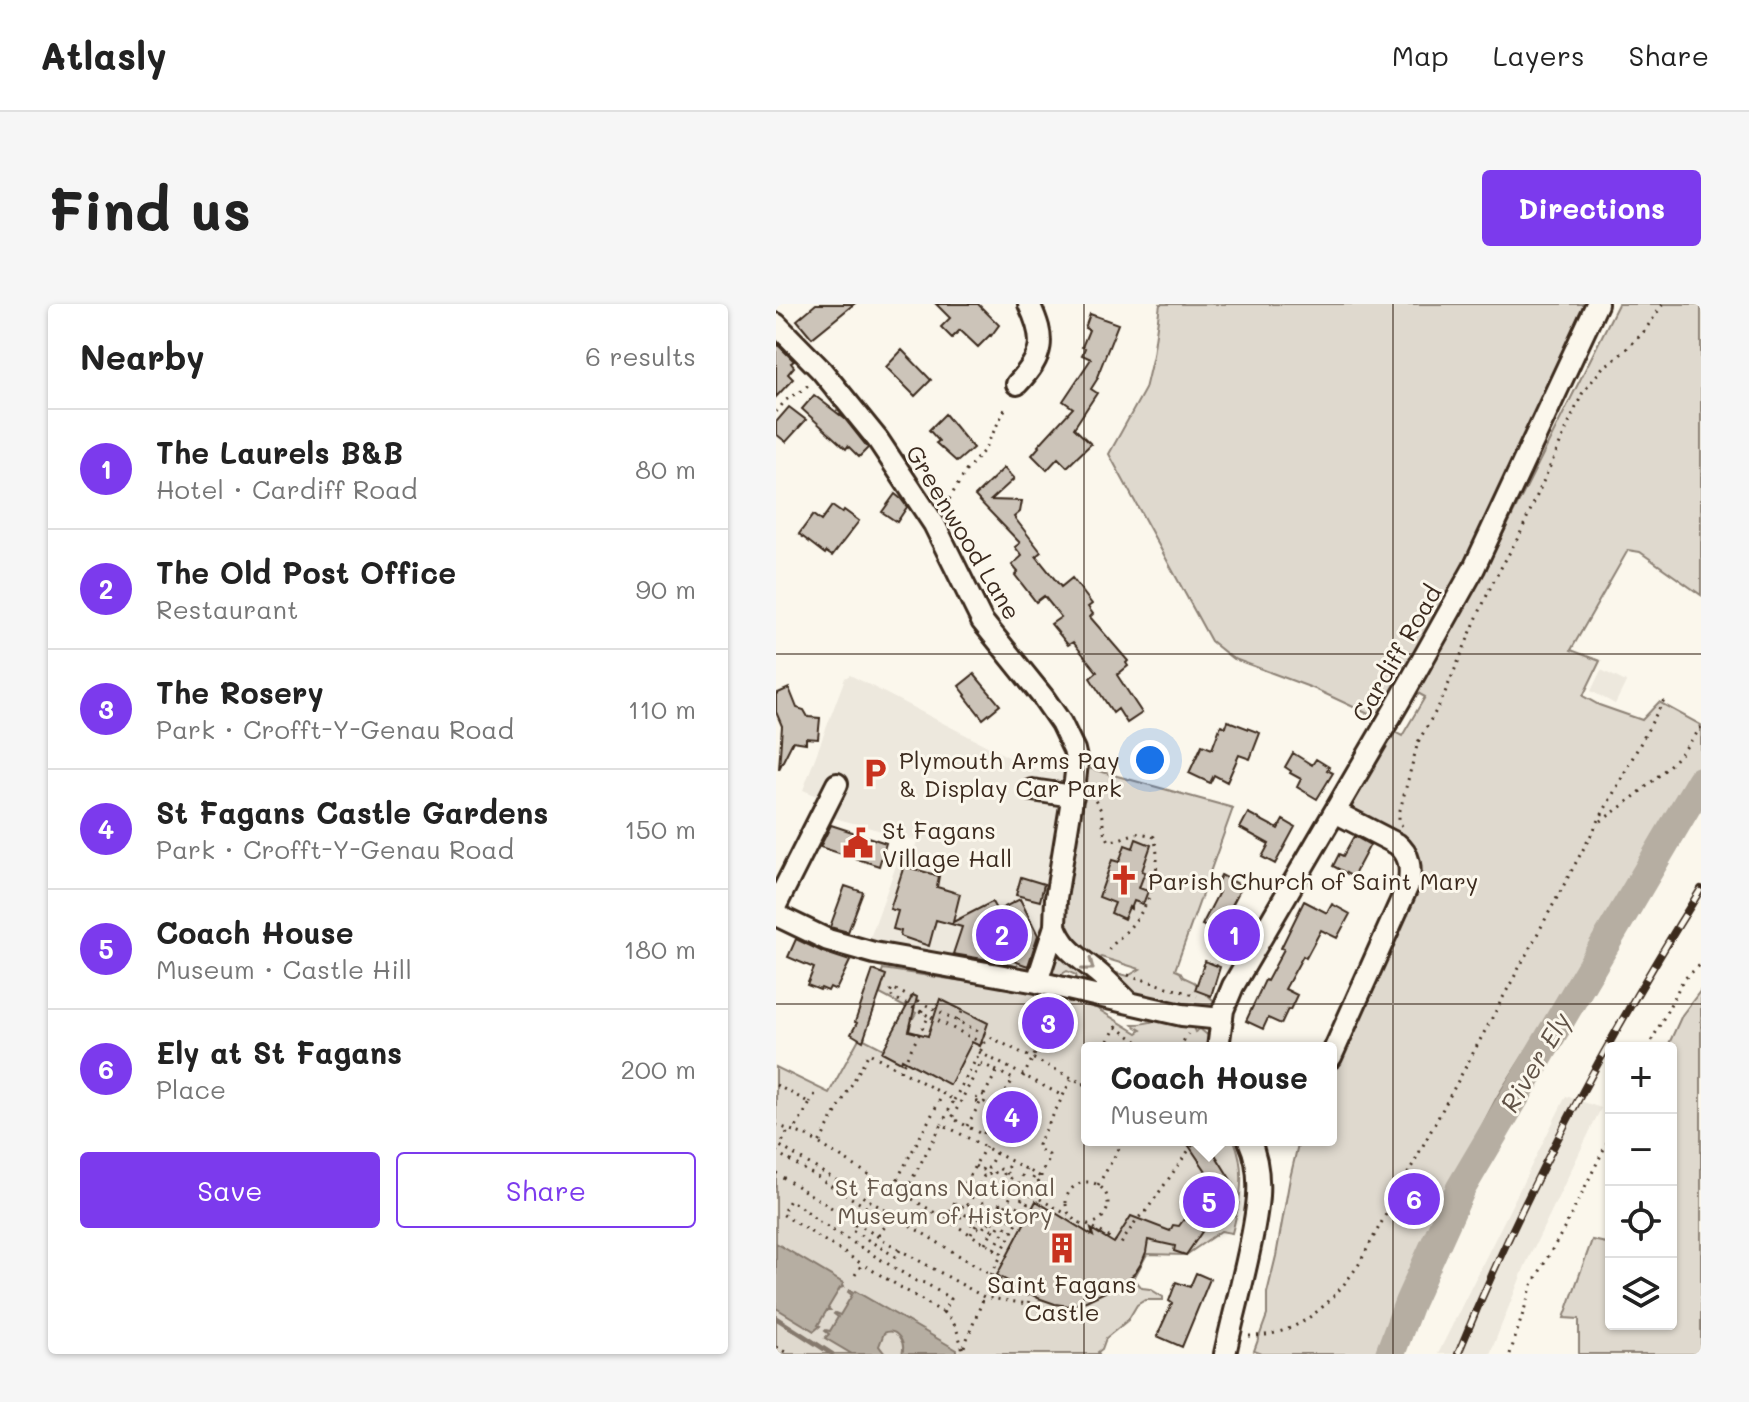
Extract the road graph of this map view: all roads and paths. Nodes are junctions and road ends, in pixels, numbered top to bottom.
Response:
1 (1029, 304) edge
2 (1597, 304) edge
3 (1663, 304) edge
4 (776, 324) edge
5 (812, 381) dead end
6 (1017, 384) dead end
7 (1006, 407) dead end
8 (776, 412) edge
9 (934, 524) junction
10 (1666, 696) dead end
11 (1701, 727) edge
12 (837, 784) dead end
13 (1074, 789) junction
14 (1032, 790) dead end
15 (1335, 812) junction
16 (1598, 823) junction
17 (1400, 847) junction
18 (776, 905) edge
19 (776, 915) edge
20 (1055, 926) junction
21 (1104, 958) dead end
22 (1701, 964) edge
23 (1123, 973) dead end
24 (1037, 982) junction
25 (1205, 999) dead end
26 (1129, 1003) junction
27 (926, 1005) junction
28 (964, 1007) dead end
29 (921, 1012) junction
30 (929, 1016) junction
31 (1222, 1019) junction
32 (958, 1021) junction
33 (1192, 1027) dead end
34 (988, 1036) junction
35 (1107, 1042) edge
36 (1138, 1042) edge
37 (1183, 1042) edge
38 (1219, 1042) edge
39 (1651, 1042) edge
40 (984, 1044) junction
41 (1337, 1044) edge
42 (1039, 1046) dead end
43 (979, 1052) junction
44 (1032, 1058) junction
45 (900, 1070) junction
46 (997, 1071) junction
47 (1023, 1076) junction
48 (1072, 1078) junction
49 (1081, 1082) edge
50 (776, 1085) edge
51 (818, 1089) dead end
52 (943, 1094) junction
53 (1063, 1096) junction
54 (954, 1100) junction
55 (810, 1103) junction
56 (942, 1124) junction
57 (776, 1125) edge
58 (967, 1126) junction
59 (792, 1130) junction
60 (819, 1143) junction
61 (986, 1145) junction
62 (1121, 1146) edge
63 (1192, 1146) edge
64 (1252, 1146) edge
65 (1605, 1147) edge
66 (776, 1152) edge
67 (790, 1152) junction
68 (996, 1153) junction
69 (786, 1158) junction
70 (915, 1159) junction
71 (1011, 1161) junction
72 (975, 1166) junction
73 (1026, 1169) junction
74 (986, 1172) junction
75 (1005, 1172) junction
76 (776, 1173) edge
77 (1035, 1174) junction
78 (1041, 1177) junction
79 (1098, 1185) junction
80 (1015, 1188) junction
81 (996, 1189) junction
82 (978, 1192) junction
83 (1024, 1193) junction
84 (1032, 1194) junction
85 (955, 1203) junction
86 (964, 1206) junction
87 (1003, 1206) junction
88 (985, 1209) junction
89 (776, 1212) edge
90 (966, 1212) junction
91 (1014, 1212) junction
92 (782, 1214) junction
93 (1020, 1215) junction
94 (1071, 1217) junction
95 (946, 1219) junction
96 (856, 1223) junction
97 (1087, 1224) junction
98 (956, 1225) junction
99 (975, 1226) junction
100 (995, 1226) junction
101 (1004, 1231) junction
102 (971, 1235) junction
103 (878, 1237) junction
104 (985, 1243) junction
105 (875, 1244) junction
106 (994, 1249) junction
107 (900, 1250) junction
108 (869, 1252) junction
109 (1001, 1253) junction
110 (862, 1264) junction
111 (855, 1275) dead end
112 (991, 1275) junction
113 (984, 1297) junction
114 (942, 1312) junction
115 (1227, 1344) edge
116 (776, 1347) edge
117 (962, 1352) edge
118 (789, 1354) edge
119 (1510, 1354) edge

1 - 6 street
2 - 15 street, Cardiff Road
3 - 17 path
4 - 9 street, Greenwood Lane
5 - 8 path
7 - 9 path
9 - 13 street, Greenwood Lane
10 - 16 path
11 - 16 path
12 - 18 street
13 - 14 street
13 - 20 street, Greenwood Lane
13 - 21 path
15 - 17 street
15 - 31 street, Cardiff Road
16 - 115 path
17 - 41 street
19 - 24 street
20 - 24 street, Greenwood Lane
20 -> 26 street
22 - 39 path
23 - 25 path
24 - 26 street
26 - 31 street
27 - 29 path
27 - 29 path
27 - 32 path
28 - 32 path
29 - 30 path
30 - 40 path
30 - 45 path
31 - 38 street, Cardiff Road
32 - 34 path
33 - 37 path
34 - 40 path
34 - 44 path
35 - 36 path
40 - 43 path
42 - 44 path
43 - 47 path
43 - 54 path
44 - 47 path
44 - 48 path
45 - 52 path
45 - 60 path
46 - 58 path
46 - 58 path
46 - 58 path
47 - 53 path
48 - 49 path
48 - 53 path
50 - 55 path
51 - 55 path
52 - 54 path
52 - 70 path
53 - 78 path
54 - 56 path
55 - 59 path
56 - 61 path
56 - 70 path
57 - 59 path
59 - 60 path
59 - 67 path
60 - 70 path
61 - 68 path
61 - 72 path
62 - 79 path
63 - 97 path
64 - 115 street
65 - 119 path
66 - 69 path
67 - 69 path
67 - 112 path
68 - 71 path
68 - 74 path
69 - 103 path
70 - 95 path
71 - 73 path
71 - 75 path
72 - 74 path
72 - 85 path
73 - 77 path
73 - 80 path
74 - 75 path
74 - 82 path
75 - 80 path
75 - 81 path
76 - 96 path
77 - 78 path
77 - 83 path
78 - 84 path
79 - 94 path
79 - 97 path
80 - 83 path
80 - 87 path
81 - 82 path
81 - 87 path
82 - 86 path
82 - 88 path
83 - 91 path
84 - 93 path
84 - 94 path
85 - 86 path
85 - 95 path
86 - 90 path
86 - 90 path
87 - 88 path
87 - 91 path
87 - 100 path
88 - 99 path
89 - 92 path
90 - 98 path
90 - 99 path
91 - 93 path
91 - 101 path
92 - 108 path
92 - 110 path
93 - 109 path
94 - 97 path
95 - 98 path
96 - 103 path
96 - 105 path
98 - 102 path
99 - 100 path
99 - 102 path
100 - 101 path
100 - 104 path
101 - 106 path
102 - 104 path
103 - 107 path
104 - 106 path
105 - 107 path
105 - 108 path
106 - 109 path
107 - 113 path
108 - 114 path
109 - 112 path
110 - 111 path
110 - 114 path
112 - 113 path
113 - 117 path
114 - 117 path
116 - 118 path

